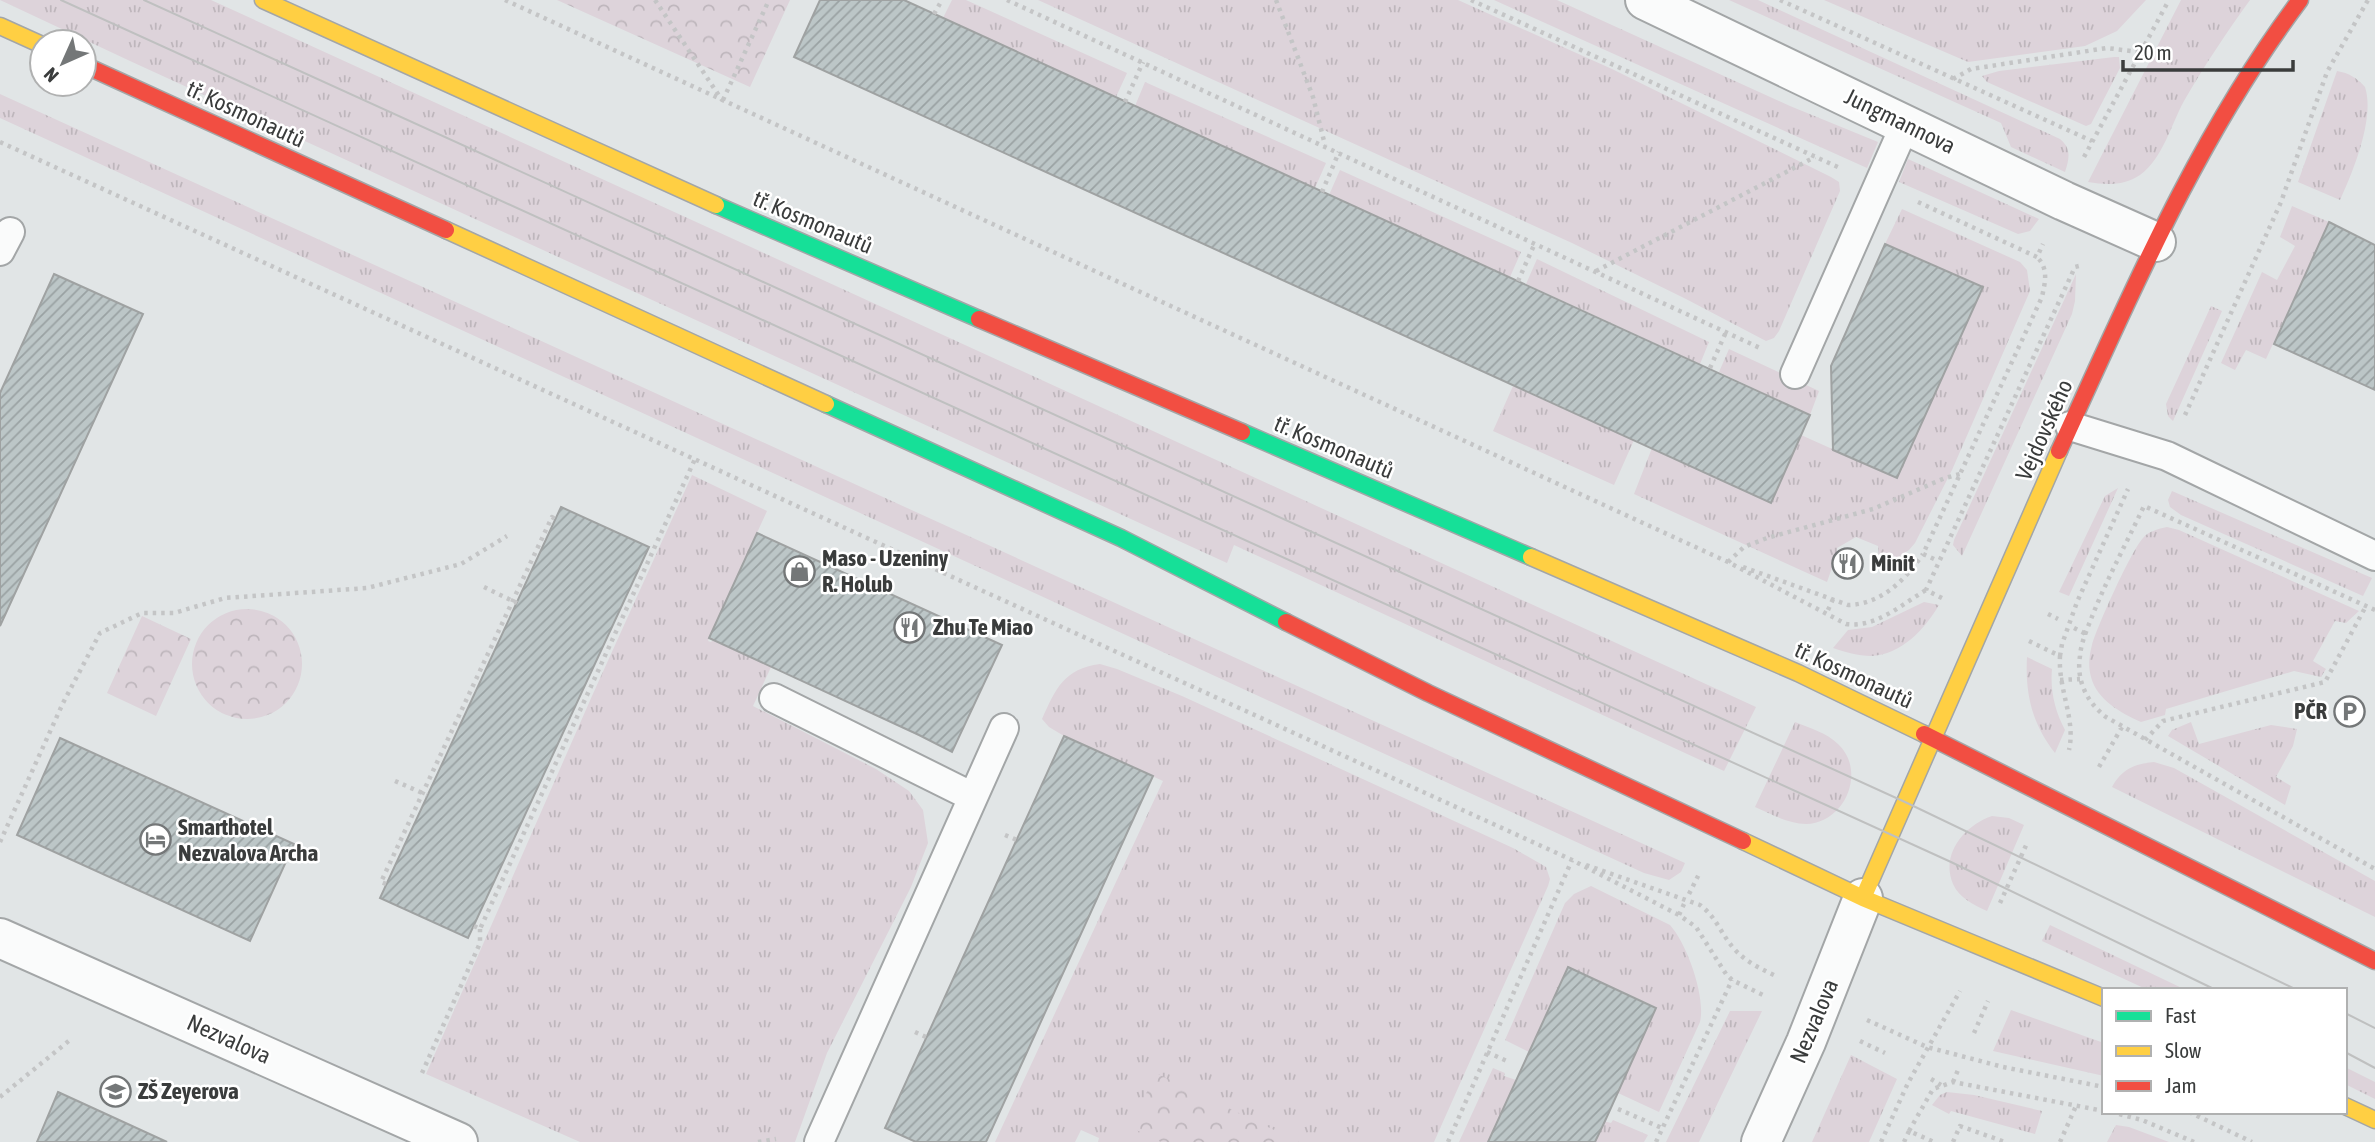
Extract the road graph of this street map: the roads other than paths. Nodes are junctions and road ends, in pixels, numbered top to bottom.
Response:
1 (263, 0) edge
2 (1645, 0) edge
3 (2300, 0) edge
4 (0, 26) edge
5 (28, 39) edge
6 (98, 71) edge
7 (1906, 123) junction
8 (2156, 242) junction
9 (1795, 374) dead end
10 (2070, 426) junction
11 (2375, 556) edge
12 (774, 698) dead end
13 (1004, 728) dead end
14 (1933, 738) junction
15 (973, 797) junction
16 (1863, 898) junction
17 (0, 938) edge
18 (2375, 961) edge
19 (2102, 997) edge
20 (2347, 1107) edge
21 (2375, 1120) edge
22 (458, 1142) edge
23 (819, 1142) edge
24 (1761, 1142) edge

1 - 14 street, tř. Kosmonautů
2 - 7 street, Jungmannova
3 - 8 street, Vejdovského
4 - 5 street
6 - 16 street, tř. Kosmonautů
7 - 8 street, Jungmannova
7 - 9 lane
8 - 10 street, Vejdovského
10 - 11 lane
10 - 14 street, Vejdovského
12 - 15 lane
13 - 15 lane
14 - 16 street, Vejdovského
14 - 18 street, tř. Kosmonautů
15 - 23 lane
16 - 19 street, tř. Kosmonautů
16 - 24 street, Nezvalova
17 - 22 street, Nezvalova
20 - 21 street

